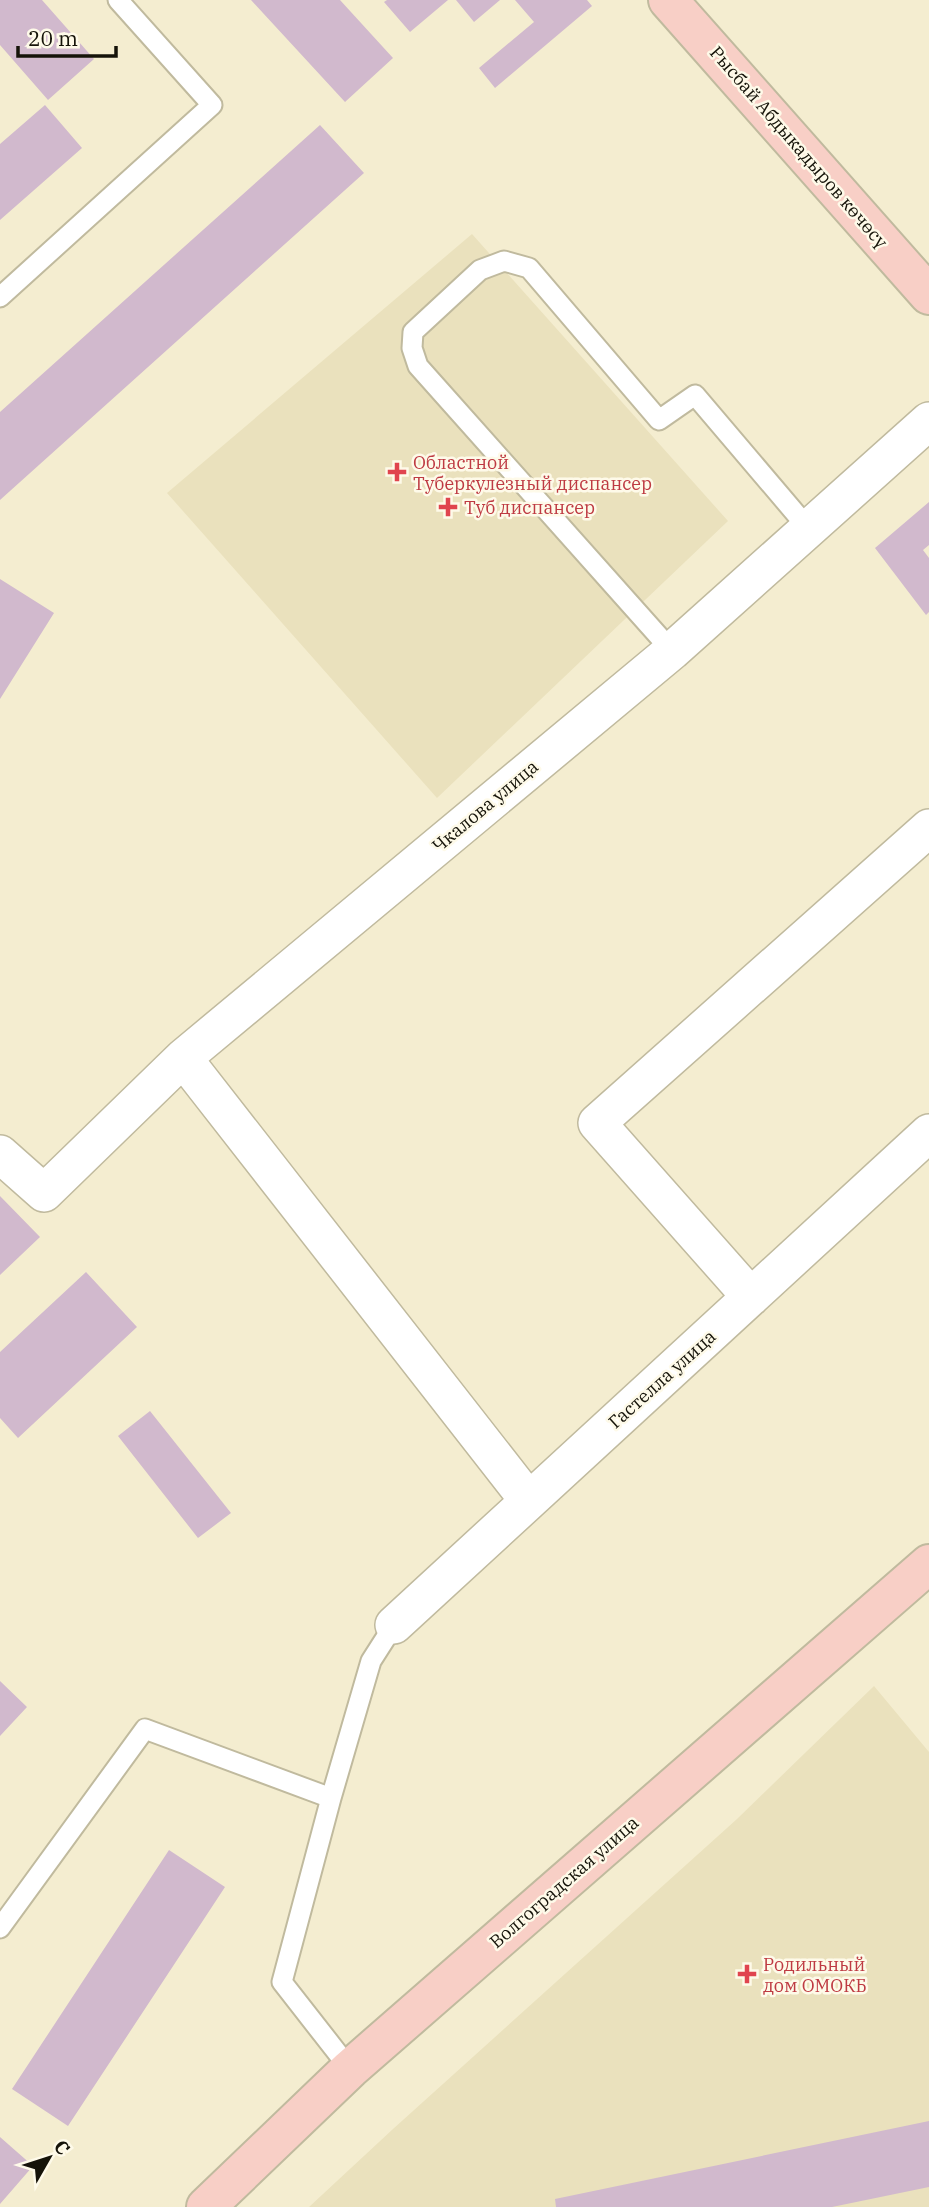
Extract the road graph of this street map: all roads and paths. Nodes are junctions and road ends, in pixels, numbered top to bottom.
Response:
1 (118, 0) edge
2 (668, 0) edge
3 (929, 295) edge
4 (0, 297) edge
5 (929, 421) edge
6 (808, 528) junction
7 (672, 651) junction
8 (929, 828) edge
9 (183, 1058) junction
10 (929, 1133) edge
11 (0, 1154) edge
12 (751, 1297) junction
13 (529, 1501) junction
14 (929, 1564) edge
15 (394, 1625) joint
16 (331, 1798) junction
17 (0, 1928) edge
18 (350, 2068) junction
19 (206, 2207) edge

1 - 4 lane
2 - 3 street, Рысбай Абдыкадыров көчөсү
5 - 6 street, Чкалова улица
6 - 7 street, Чкалова улица
6 - 7 lane
7 - 9 street, Чкалова улица
8 - 12 street
9 - 11 street, Чкалова улица
9 - 13 street
10 - 12 street, Гастелла улица
12 - 13 street, Гастелла улица
13 - 15 street, Гастелла улица
14 - 18 street, Волгоградская улица
15 - 16 lane
16 - 17 lane
16 - 18 lane
18 - 19 street, Волгоградская улица

